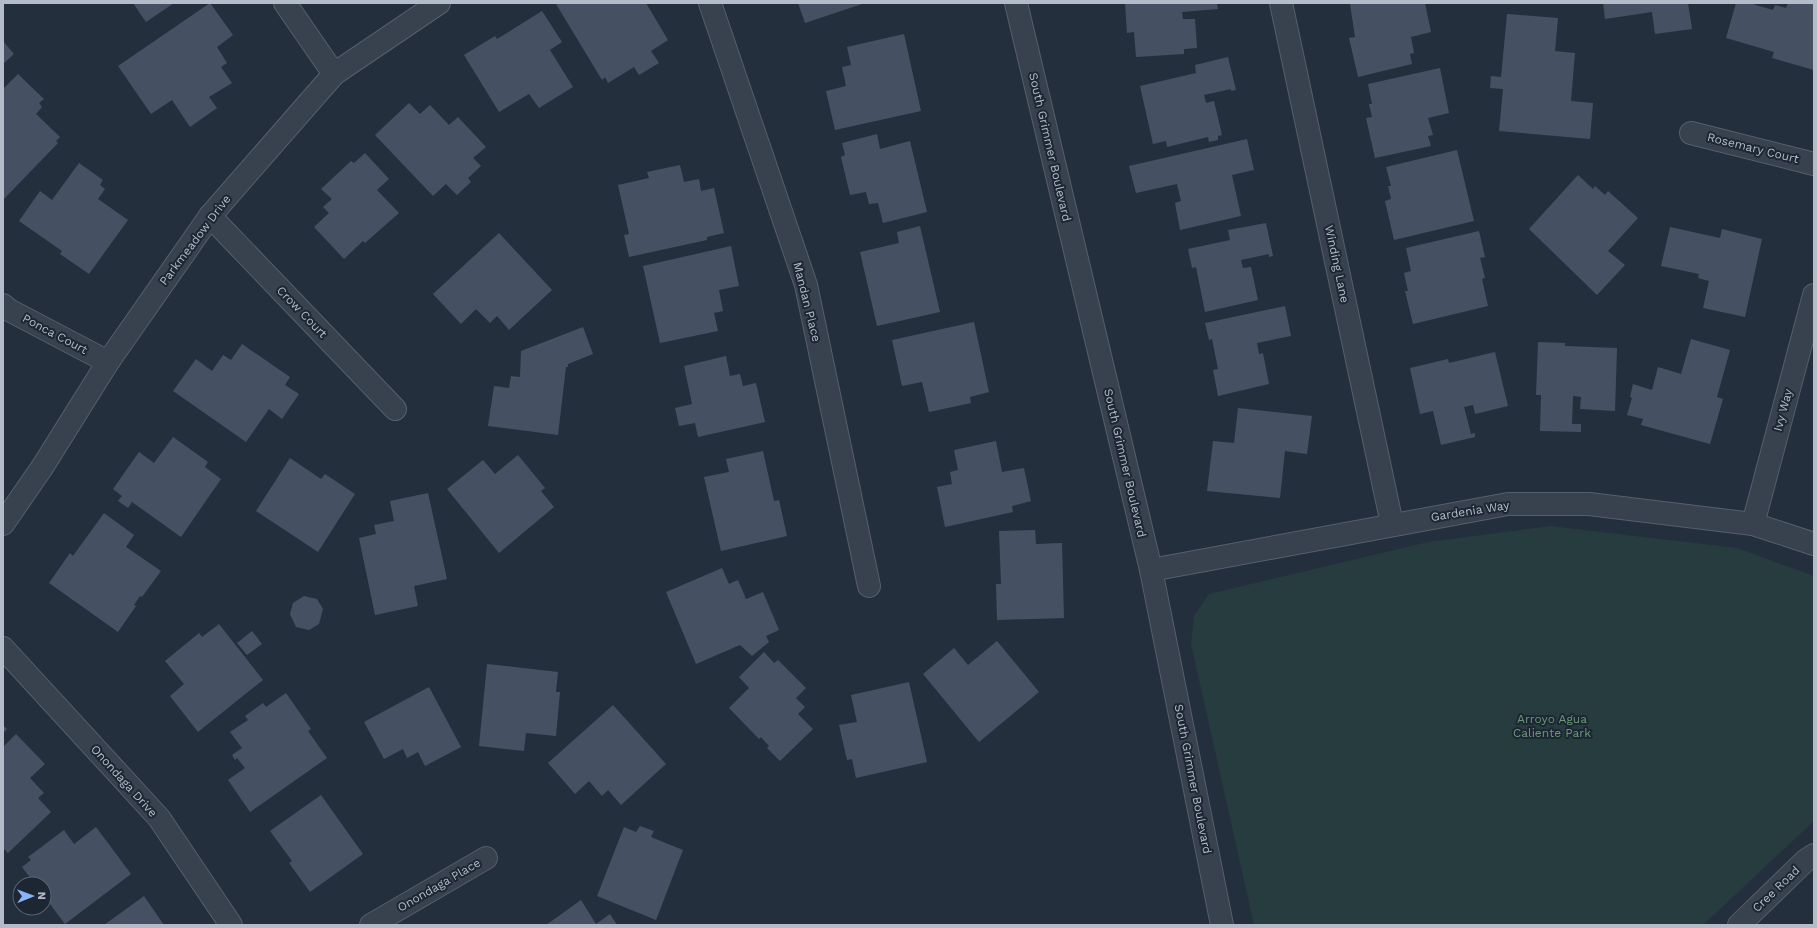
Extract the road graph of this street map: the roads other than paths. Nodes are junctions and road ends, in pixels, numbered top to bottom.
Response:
1 (284, 3) edge
2 (439, 3) edge
3 (710, 3) edge
4 (1016, 3) edge
5 (1282, 3) edge
6 (334, 74) junction
7 (1691, 133) dead end
8 (1814, 164) edge
9 (210, 216) junction
10 (1814, 295) edge
11 (3, 305) edge
12 (108, 362) junction
13 (394, 409) dead end
14 (3, 524) edge
15 (1392, 524) junction
16 (1753, 524) junction
17 (1814, 544) edge
18 (1151, 570) junction
19 (869, 586) dead end
20 (3, 648) edge
21 (1814, 855) edge
22 (486, 858) dead end
23 (231, 925) edge
24 (371, 925) edge
25 (1222, 925) edge
26 (1739, 925) edge

1 - 6 street
2 - 6 street, Parkmeadow Drive
3 - 19 street, Mandan Place
4 - 18 street, South Grimmer Boulevard
5 - 15 street, Winding Lane
6 - 9 street, Parkmeadow Drive
7 - 8 street, Rosemary Court
9 - 12 street, Parkmeadow Drive
9 - 13 street, Crow Court
10 - 16 street, Ivy Way
11 - 12 street, Ponca Court
12 - 14 street, Parkmeadow Drive
15 - 16 street, Gardenia Way
15 - 18 street, Gardenia Way
16 - 17 street, Gardenia Way
18 - 25 street, South Grimmer Boulevard
20 - 23 street, Onondaga Drive
21 - 26 street, Cree Road
22 - 24 street, Onondaga Place

